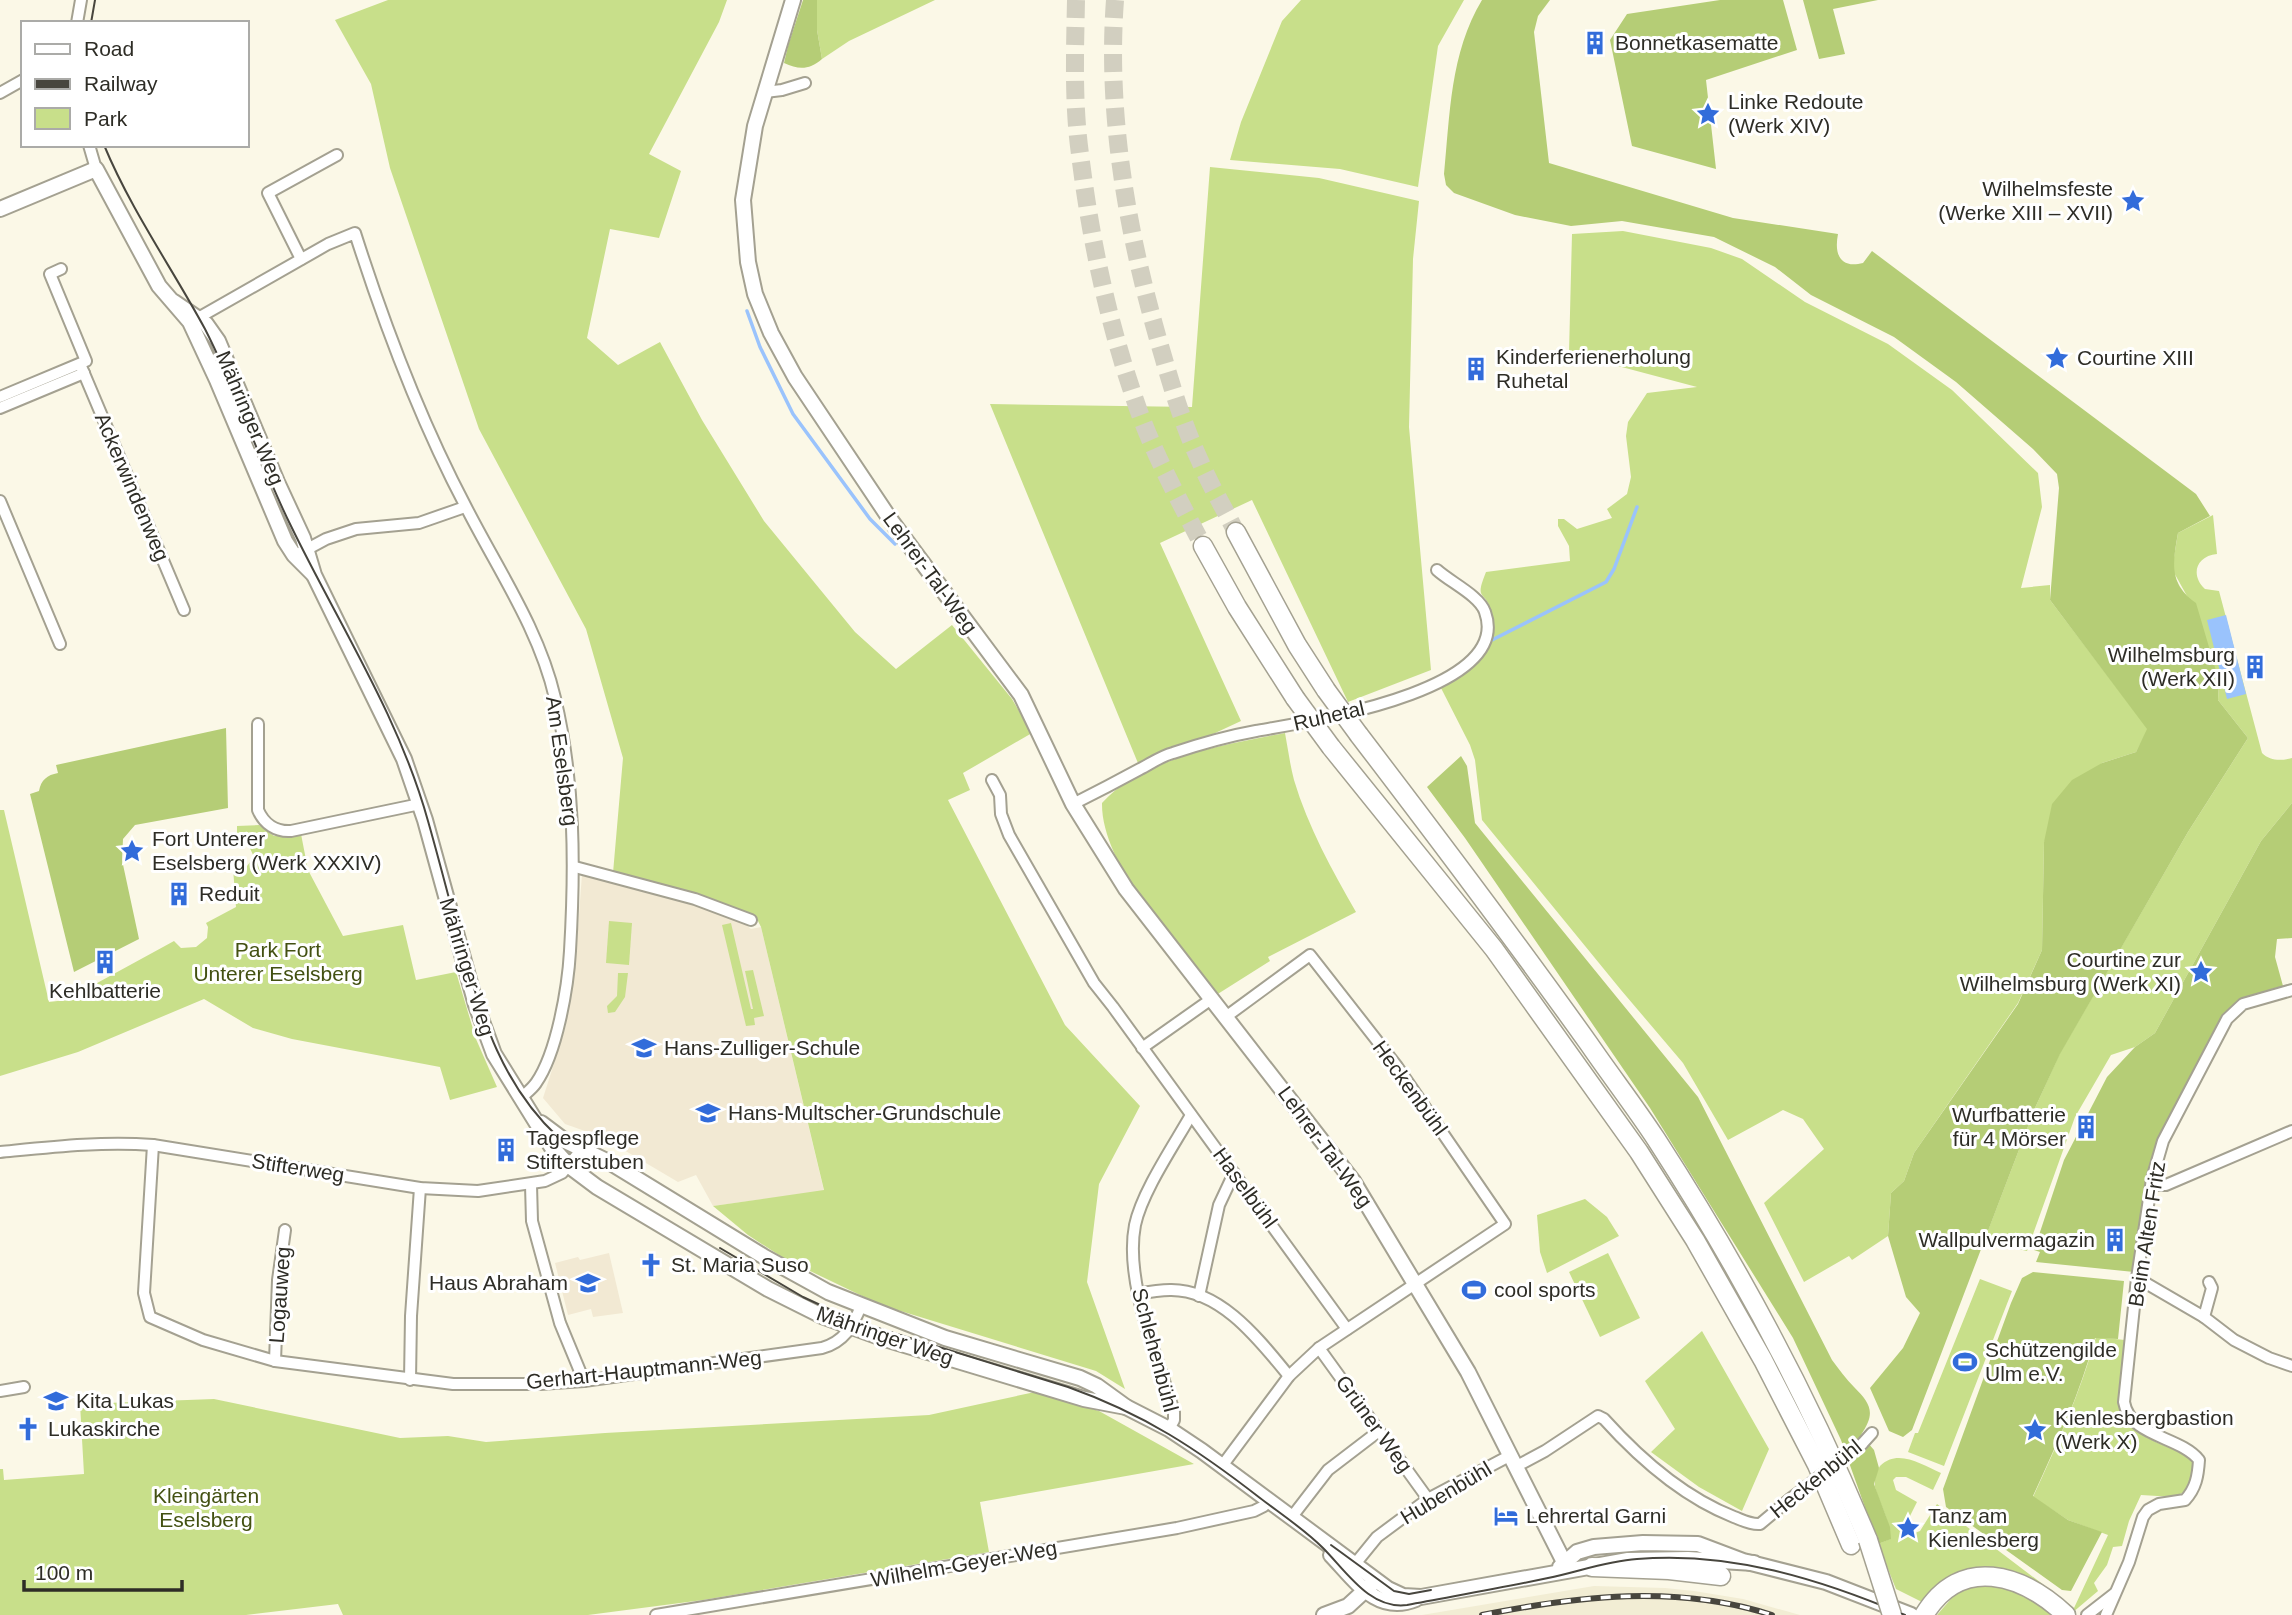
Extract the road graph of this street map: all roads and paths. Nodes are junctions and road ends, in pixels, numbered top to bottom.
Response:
1 (80, 0) edge
2 (793, 0) edge
3 (77, 21) edge
4 (21, 81) edge
5 (806, 83) dead end
6 (765, 92) junction
7 (0, 93) edge
8 (90, 147) edge
9 (337, 155) dead end
10 (96, 169) junction
11 (0, 209) edge
12 (301, 259) junction
13 (61, 269) dead end
14 (194, 320) junction
15 (83, 366) junction
16 (0, 397) edge
17 (0, 408) edge
18 (0, 500) edge
19 (465, 507) junction
20 (1236, 532) tunnel mouth
21 (1203, 546) tunnel mouth
22 (301, 552) junction
23 (1437, 570) dead end
24 (184, 610) dead end
25 (60, 644) dead end
26 (258, 724) dead end
27 (992, 780) dead end
28 (420, 804) junction
29 (1073, 804) junction
30 (575, 867) junction
31 (751, 920) dead end
32 (2292, 990) edge
33 (1210, 1000) junction
34 (1227, 1016) junction
35 (1142, 1048) junction
36 (521, 1098) junction
37 (1191, 1115) junction
38 (536, 1119) junction
39 (2292, 1131) edge
40 (153, 1144) junction
41 (582, 1149) junction
42 (0, 1152) edge
43 (569, 1166) junction
44 (1234, 1173) junction
45 (531, 1185) junction
46 (2151, 1185) junction
47 (420, 1188) junction
48 (285, 1230) dead end
49 (2137, 1278) junction
50 (2209, 1282) dead end
51 (1416, 1283) junction
52 (1137, 1294) junction
53 (1199, 1296) junction
54 (862, 1306) junction
55 (2203, 1317) junction
56 (851, 1328) junction
57 (1347, 1328) junction
58 (1319, 1348) junction
59 (275, 1361) junction
60 (2292, 1366) edge
61 (1289, 1376) junction
62 (410, 1380) junction
63 (584, 1381) junction
64 (24, 1387) dead end
65 (0, 1391) edge
66 (1126, 1407) junction
67 (1169, 1429) junction
68 (1379, 1431) junction
69 (1872, 1433) dead end
70 (1514, 1461) junction
71 (1222, 1466) junction
72 (1428, 1499) junction
73 (1268, 1501) junction
74 (1291, 1518) junction
75 (1308, 1531) junction
76 (1859, 1543) junction
77 (1755, 1563) junction
78 (1355, 1564) junction
79 (1566, 1567) junction
80 (1592, 1567) junction
81 (1721, 1576) dead end
82 (1371, 1586) junction
83 (2113, 1594) junction
84 (1926, 1611) edge
85 (656, 1615) edge
86 (1324, 1615) edge
87 (1892, 1615) edge
88 (1911, 1615) edge
89 (2066, 1615) edge
90 (2087, 1615) edge
91 (2106, 1615) edge

1 - 3 street
2 - 6 street, Lehrer-Tal-Weg
4 - 7 street
5 - 6 street
6 - 29 street, Lehrer-Tal-Weg
8 - 10 street, Mähringer Weg
9 - 12 street
10 - 11 street
10 - 14 street, Mähringer Weg
12 - 14 street, Am Eselsberg
12 - 19 street, Am Eselsberg
13 - 15 street, Ackerwindenweg
14 - 22 street, Mähringer Weg
15 - 16 street
15 - 17 street
15 - 24 street, Ackerwindenweg
18 - 25 street
19 - 22 street
19 - 30 street, Am Eselsberg
20 - 76 highway, bridge
21 - 76 highway, bridge
22 - 28 street, Mähringer Weg
23 - 29 street, Ruhetal
26 - 28 street
27 - 35 street, Haselbühl
28 - 36 street, Mähringer Weg
29 - 33 street, Lehrer-Tal-Weg
30 - 31 street
30 - 36 street, Am Eselsberg
32 - 46 street, Beim Alten Fritz
33 - 34 street, Lehrer-Tal-Weg
33 - 35 street
34 - 51 street, Lehrer-Tal-Weg
34 - 51 street, Heckenbühl
35 - 37 street, Haselbühl
36 - 38 street, Mähringer Weg
37 - 44 street, Haselbühl
37 - 52 street, Schlehenbühl
38 - 41 street, Mähringer Weg
38 - 43 street, Mähringer Weg
39 - 46 street
40 - 42 street, Stifterweg
40 - 47 street, Stifterweg
40 - 59 street, Gerhart-Hauptmann-Weg
41 - 43 street, Stifterweg
41 - 54 street, Mähringer Weg
43 - 45 street, Stifterweg
43 - 56 street, Mähringer Weg
44 - 53 street
44 - 57 street, Haselbühl
45 - 47 street, Stifterweg
45 - 63 street
46 - 49 street, Beim Alten Fritz
47 - 62 street
48 - 59 street, Logauweg
49 - 55 street
49 - 83 street, Beim Alten Fritz
50 - 55 street
51 - 57 street
51 - 70 street, Lehrer-Tal-Weg
52 - 53 street
52 - 67 street, Schlehenbühl
53 - 61 street
54 - 56 street
54 - 66 street, Mähringer Weg
55 - 60 street
56 - 63 street, Gerhart-Hauptmann-Weg
56 - 66 street, Mähringer Weg
57 - 58 street
58 - 61 street
58 - 68 street, Grüner Weg
59 - 62 street, Gerhart-Hauptmann-Weg
61 - 71 street
62 - 63 street, Gerhart-Hauptmann-Weg
64 - 65 street
66 - 67 street, Mähringer Weg
67 - 71 street, Mähringer Weg
68 - 72 street, Grüner Weg
68 - 74 street
69 - 70 street, Heckenbühl, bridge
70 - 72 street, Hubenbühl
70 - 79 street, Lehrer-Tal-Weg
71 - 73 street, Mähringer Weg
72 - 78 street, Hubenbühl
73 - 74 street, Mähringer Weg
73 - 85 street, Wilhelm-Geyer-Weg
74 - 75 street, Mähringer Weg
75 - 78 street, Mähringer Weg
75 - 82 street, Mähringer Weg
76 - 87 highway, bridge
77 - 79 street
77 - 80 street
77 - 88 street
78 - 82 street, Mähringer Weg
79 - 80 street
79 - 82 street
80 - 81 highway
82 - 86 street
83 - 90 street, Beim Alten Fritz
83 - 91 street, Beim Alten Fritz
84 - 89 highway

